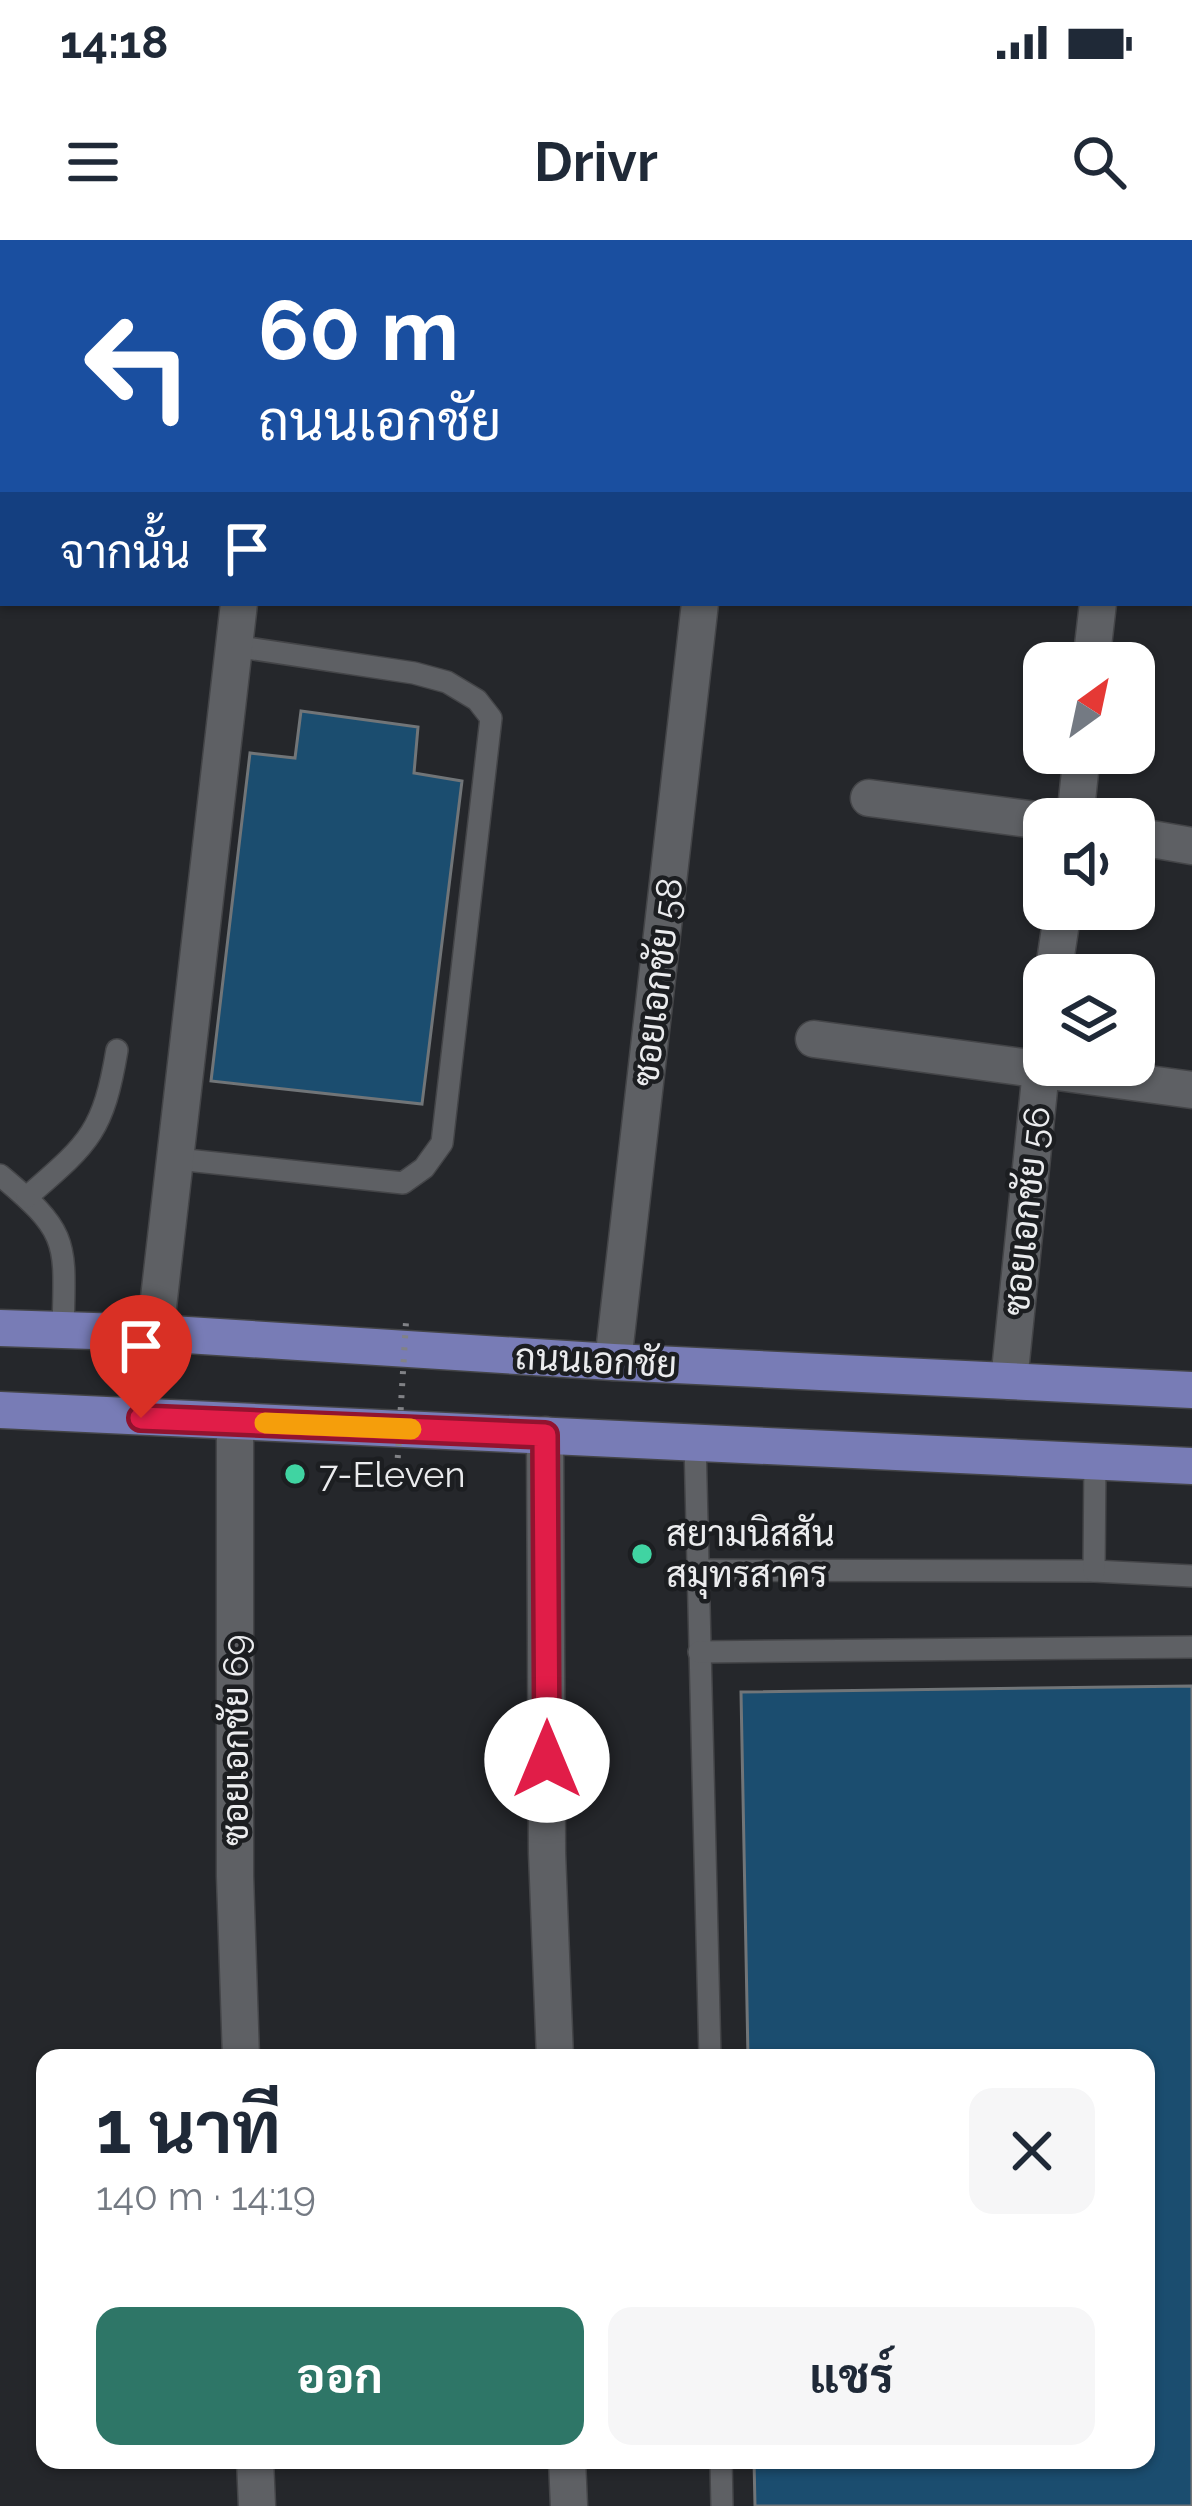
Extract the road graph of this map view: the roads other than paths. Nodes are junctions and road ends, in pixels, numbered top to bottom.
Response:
1 (238, 606) edge
2 (700, 606) edge
3 (1098, 606) edge
4 (1093, 642) edge
5 (234, 646) junction
6 (869, 798) dead end
7 (1023, 818) edge
8 (1155, 840) edge
9 (1192, 846) edge
10 (814, 1039) dead end
11 (117, 1050) dead end
12 (1023, 1054) edge
13 (1155, 1081) edge
14 (1039, 1086) edge
15 (1192, 1090) edge
16 (177, 1160) junction
17 (0, 1175) edge
18 (27, 1197) junction
19 (0, 1328) edge
20 (63, 1330) junction
21 (154, 1333) junction
22 (613, 1362) junction
23 (1009, 1381) junction
24 (1192, 1390) edge
25 (0, 1410) edge
26 (235, 1422) junction
27 (545, 1435) junction
28 (695, 1442) junction
29 (1095, 1460) junction
30 (1192, 1466) edge
31 (699, 1570) junction
32 (1094, 1571) junction
33 (1192, 1576) edge
34 (1192, 1647) edge
35 (699, 1652) junction
36 (242, 2049) edge
37 (555, 2049) edge
38 (710, 2049) edge
39 (255, 2469) edge
40 (567, 2469) edge
41 (721, 2469) edge
42 (256, 2506) edge
43 (569, 2506) edge
44 (722, 2506) edge

1 - 5 street
2 - 22 street, ซอยเอกชัย 58
3 - 4 street
5 - 16 street
5 - 16 lane
6 - 7 street
8 - 9 street
10 - 12 street
11 - 18 lane
13 - 15 street
14 - 23 street, ซอยเอกชัย 56
16 - 21 street
17 - 18 lane
18 - 20 lane
19 - 20 main road, ถนนเอกชัย
20 - 21 main road, ถนนเอกชัย
21 - 22 main road, ถนนเอกชัย
22 - 23 main road, ถนนเอกชัย
23 - 24 main road, ถนนเอกชัย
25 - 26 main road
26 - 27 main road
26 - 36 street, ซอยเอกชัย 69
27 - 28 main road
27 - 37 street
28 - 29 main road
28 - 31 lane
29 - 30 main road
29 - 32 lane
31 - 32 lane
31 - 35 lane
32 - 33 lane
34 - 35 lane
35 - 38 lane
39 - 42 street
40 - 43 street
41 - 44 lane

